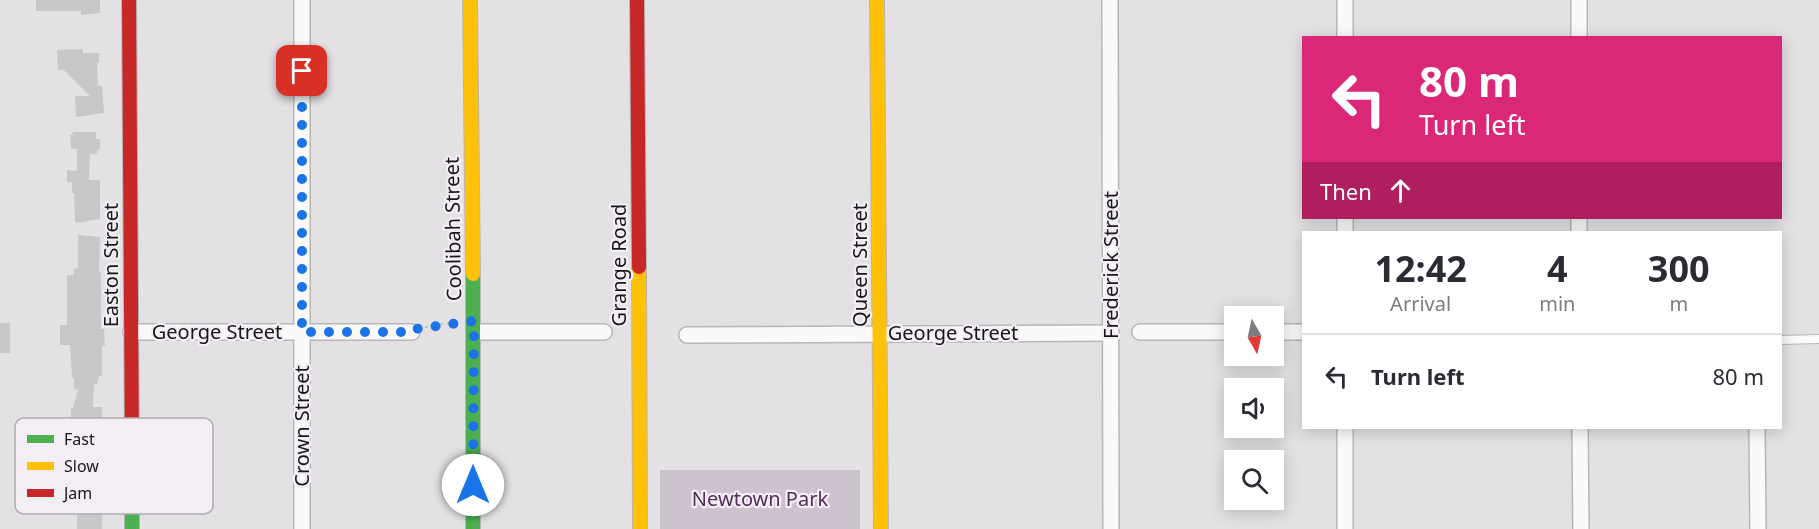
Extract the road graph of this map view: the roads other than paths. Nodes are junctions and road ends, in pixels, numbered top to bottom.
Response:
1 (129, 0) edge
2 (302, 0) edge
3 (470, 0) edge
4 (637, 0) edge
5 (877, 0) edge
6 (1110, 0) edge
7 (1345, 0) edge
8 (1579, 0) edge
9 (1345, 36) edge
10 (1579, 36) edge
11 (474, 327) junction
12 (130, 332) junction
13 (302, 332) junction
14 (412, 332) road end
15 (604, 332) dead end
16 (1224, 332) edge
17 (1284, 332) edge
18 (1302, 332) edge
19 (1111, 333) junction
20 (1140, 333) dead end
21 (880, 334) junction
22 (687, 335) dead end
23 (1819, 339) edge
24 (1782, 340) edge
25 (131, 418) edge
26 (1345, 429) edge
27 (1581, 429) edge
28 (1757, 429) edge
29 (132, 514) edge
30 (132, 529) edge
31 (302, 529) edge
32 (473, 529) edge
33 (640, 529) edge
34 (882, 529) edge
35 (1111, 529) edge
36 (1346, 529) edge
37 (1581, 529) edge
38 (1758, 529) edge

1 - 12 street, Easton Street
2 - 13 street, Crown Street
3 - 11 street, Coolibah Street
4 - 33 street, Grange Road
5 - 21 street, Queen Street
6 - 19 street, Frederick Street
7 - 9 street
8 - 10 street
11 - 15 street
11 - 32 street, Coolibah Street
12 - 13 street, George Street
12 - 25 street, Easton Street
13 - 14 street, George Street
13 - 31 street, Crown Street
16 - 20 street
17 - 18 street
19 - 21 street, George Street
19 - 35 street, Frederick Street
21 - 22 street, George Street
21 - 34 street, Queen Street
23 - 24 lane
26 - 36 street
27 - 37 street
28 - 38 street
29 - 30 street, Easton Street

